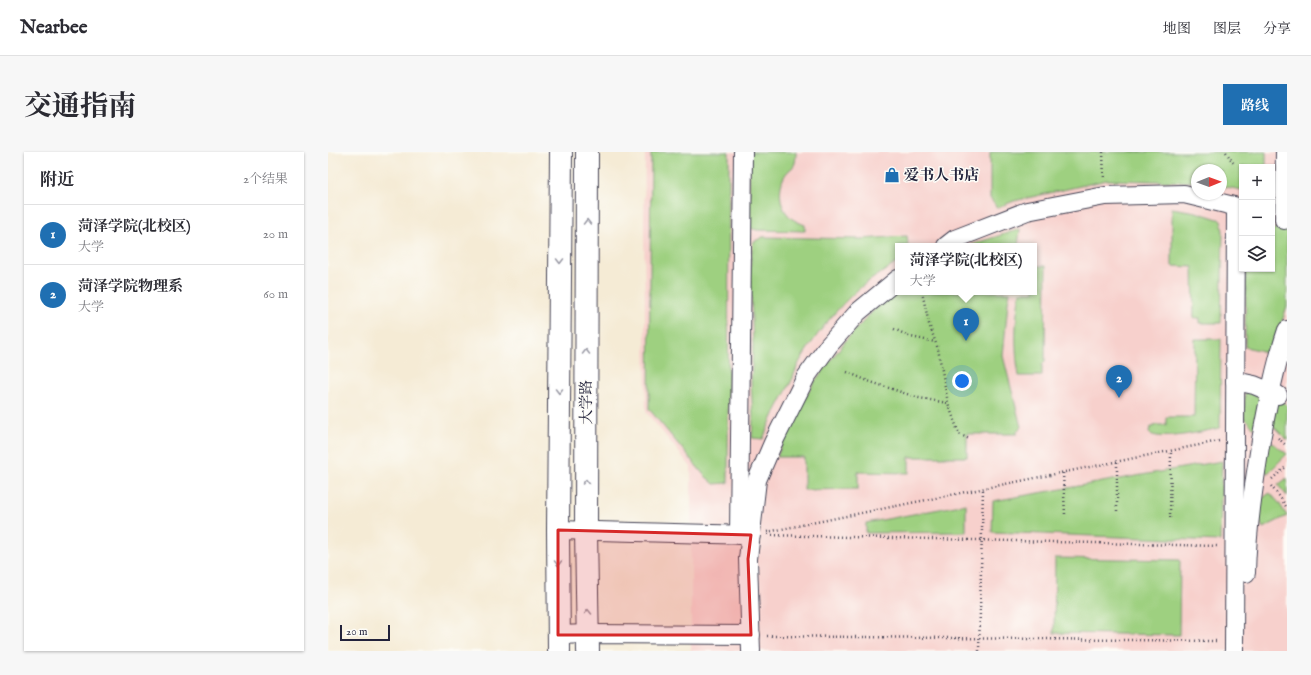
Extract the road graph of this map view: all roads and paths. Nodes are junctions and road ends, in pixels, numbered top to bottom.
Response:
1 (561, 152) edge
2 (587, 152) edge
3 (743, 152) edge
4 (1103, 152) edge
5 (1226, 152) edge
6 (1285, 152) edge
7 (1234, 164) dead end
8 (1105, 196) junction
9 (1239, 208) edge
10 (1281, 219) edge
11 (950, 243) edge
12 (895, 281) edge
13 (923, 295) edge
14 (894, 329) dead end
15 (1287, 330) edge
16 (936, 343) junction
17 (847, 372) dead end
18 (1235, 381) junction
19 (1274, 393) junction
20 (948, 403) junction
21 (1235, 438) junction
22 (969, 439) dead end
23 (1171, 451) junction
24 (1117, 462) junction
25 (1256, 472) junction
26 (1063, 473) junction
27 (983, 489) junction
28 (1287, 508) edge
29 (1117, 513) dead end
30 (1065, 515) dead end
31 (1170, 518) dead end
32 (558, 530) junction
33 (586, 531) junction
34 (745, 535) junction
35 (982, 541) junction
36 (1234, 547) junction
37 (979, 638) junction
38 (588, 642) edge
39 (558, 643) edge
40 (751, 643) edge
41 (1238, 648) edge
42 (979, 651) edge

1 -> 32 main road, 大学路
33 -> 2 main road, 大学路
3 - 34 street
4 - 8 path
5 - 7 path
6 - 10 street
8 - 9 street
8 - 11 street
9 - 18 street
12 - 34 street
13 - 16 path
14 - 16 path
15 - 19 street
16 - 20 path
17 - 20 path
18 - 19 street
18 - 21 street
19 - 25 street
20 - 22 path
21 - 23 path
21 - 36 street
23 - 24 path
23 - 31 path
24 - 26 path
24 - 29 path
25 - 28 path
25 - 41 street
26 - 27 path
26 - 30 path
27 - 34 path
27 - 35 path
32 - 33 street
32 -> 39 main road, 大学路
33 - 34 street
38 -> 33 main road, 大学路
34 - 35 path
34 - 40 street
35 - 36 path
35 - 37 path
36 - 41 street
37 - 40 path
37 - 41 path
37 - 42 path
38 - 39 street
38 - 40 street

